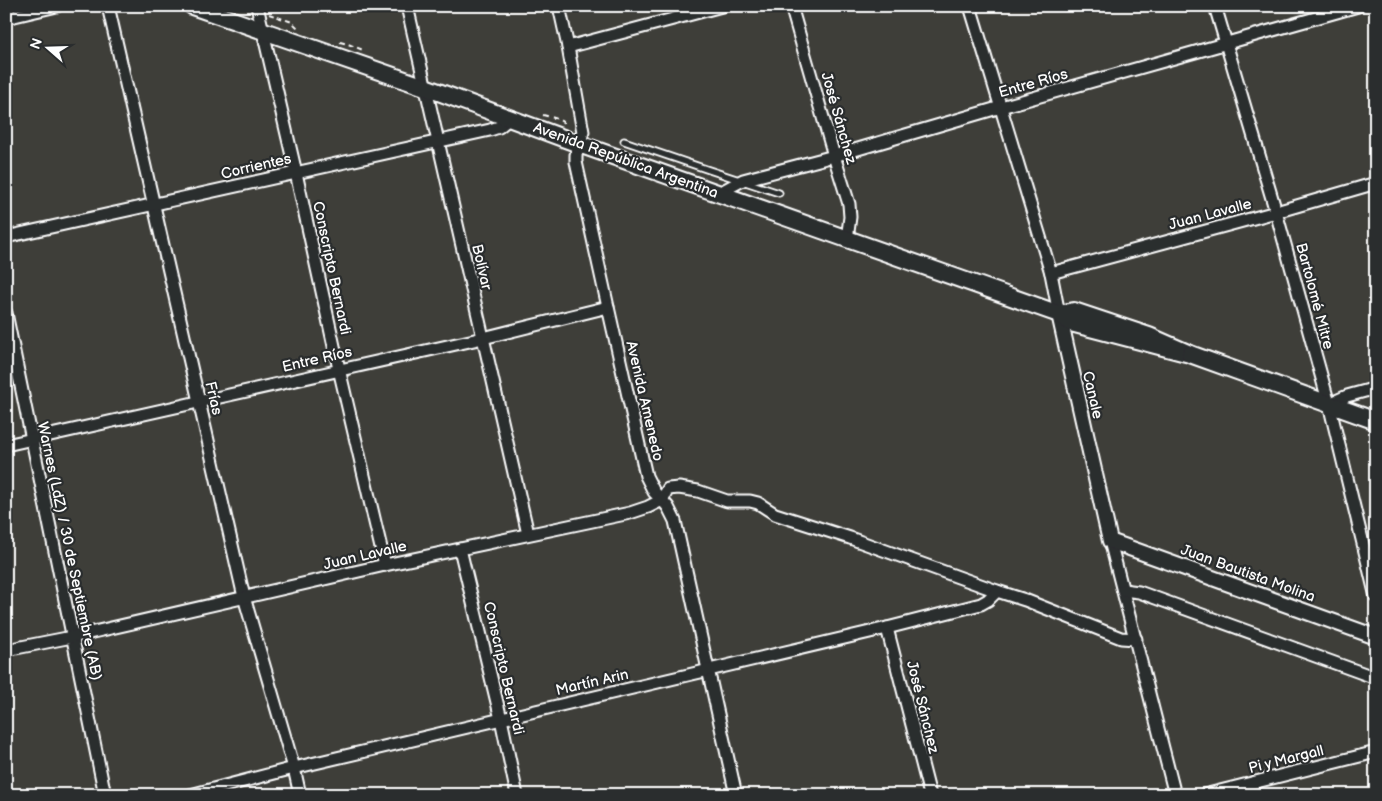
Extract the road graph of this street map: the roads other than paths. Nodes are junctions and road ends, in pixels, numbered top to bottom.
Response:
1 (57, 6) edge
2 (108, 6) edge
3 (192, 6) edge
4 (257, 6) edge
5 (407, 6) edge
6 (559, 6) edge
7 (722, 6) edge
8 (791, 6) edge
9 (970, 6) edge
10 (1215, 6) edge
11 (1358, 6) edge
12 (6, 18) edge
13 (262, 31) junction
14 (1226, 44) junction
15 (568, 47) junction
16 (425, 87) junction
17 (1000, 107) junction
18 (510, 118) junction
19 (624, 141) dead end
20 (438, 142) junction
21 (579, 144) junction
22 (834, 156) junction
23 (296, 173) junction
24 (741, 180) junction
25 (1376, 183) edge
26 (719, 193) junction
27 (779, 193) dead end
28 (154, 205) junction
29 (1276, 212) junction
30 (6, 237) edge
31 (847, 239) junction
32 (1051, 273) junction
33 (608, 308) junction
34 (6, 313) edge
35 (1059, 314) junction
36 (484, 338) junction
37 (339, 369) junction
38 (1376, 388) edge
39 (199, 402) junction
40 (1329, 404) junction
41 (1376, 421) edge
42 (32, 440) junction
43 (6, 445) edge
44 (662, 500) junction
45 (528, 534) junction
46 (1110, 541) junction
47 (460, 549) junction
48 (385, 565) junction
49 (1123, 590) junction
50 (997, 592) junction
51 (244, 597) junction
52 (1376, 597) edge
53 (887, 628) junction
54 (72, 637) junction
55 (1376, 637) edge
56 (1136, 639) junction
57 (6, 650) edge
58 (708, 670) junction
59 (1376, 678) edge
60 (501, 718) junction
61 (1376, 752) edge
62 (294, 768) junction
63 (105, 795) edge
64 (190, 795) edge
65 (300, 795) edge
66 (517, 795) edge
67 (736, 795) edge
68 (930, 795) edge
69 (1175, 795) edge
70 (1204, 795) edge

1 - 12 street
2 - 28 street, Frías
3 - 13 main road, Avenida República Argentina
4 - 13 street, Conscripto Bernardi
5 - 16 street, Bolívar
6 - 15 street, Avenida Amenedo
7 - 15 street
8 - 22 street, José Sánchez
9 - 17 street, Canale
10 - 14 street, Bartolomé Mitre
11 - 14 street, Entre Ríos
13 - 16 main road, Avenida República Argentina
13 - 23 street, Conscripto Bernardi
14 - 17 street, Entre Ríos
14 - 29 street, Bartolomé Mitre
15 - 21 street, Avenida Amenedo
16 - 18 main road, Avenida República Argentina
16 - 20 street, Bolívar
17 - 22 street, Entre Ríos
17 - 32 street, Canale
18 - 20 street, Corrientes
18 - 21 main road, Avenida República Argentina
19 - 24 lane
20 - 23 street, Corrientes
20 - 36 street, Bolívar
21 - 26 main road, Avenida República Argentina
21 - 33 street, Avenida Amenedo
22 - 24 street, Entre Ríos
22 - 31 street, José Sánchez
23 - 28 street, Corrientes
23 - 37 street, Conscripto Bernardi
24 - 26 street, Entre Ríos
24 - 27 lane
25 - 29 street, Juan Lavalle
26 - 31 main road, Avenida República Argentina
28 - 30 street, Corrientes
28 - 39 street, Frías
29 - 32 street, Juan Lavalle
29 - 40 street, Bartolomé Mitre
31 - 35 main road, Avenida República Argentina
32 - 35 street, Canale
33 - 36 street, Entre Ríos
33 - 44 street, Avenida Amenedo
34 - 42 street, Warnes (LdZ) / 30 de Septiembre (AB)
35 - 40 main road, Avenida República Argentina
35 - 46 street, Canale
36 - 37 street, Entre Ríos
36 - 45 street, Bolívar
37 - 39 street, Entre Ríos
37 - 48 street, Conscripto Bernardi
38 - 40 street
39 - 42 street, Entre Ríos
39 - 51 street, Frías
40 - 41 main road, Avenida República Argentina
40 - 52 street, Bartolomé Mitre
42 - 43 street, Entre Ríos
42 - 54 street, Warnes (LdZ) / 30 de Septiembre (AB)
44 - 45 street, Juan Lavalle
44 - 50 street, Juan Lavalle
44 - 58 street, Avenida Amenedo
45 - 47 street, Juan Lavalle
46 - 49 street, Canale
46 - 55 street, Juan Bautista Molina
47 - 48 street, Juan Lavalle
47 - 60 street, Conscripto Bernardi
48 - 51 street, Juan Lavalle
49 - 56 street, Canale
49 - 59 street
50 - 53 street, Martín Arin
50 - 56 street
51 - 54 street, Juan Lavalle
51 - 62 street, Frías
53 - 58 street, Martín Arin
53 - 68 street, José Sánchez
54 - 57 street, Juan Lavalle
54 - 63 street, Warnes (LdZ) / 30 de Septiembre (AB)
56 - 69 street, Canale
58 - 60 street, Martín Arin
58 - 67 street, Avenida Amenedo
60 - 62 street, Martín Arin
60 - 66 street, Conscripto Bernardi
61 - 70 street, Pi y Margall
62 - 64 street, Martín Arin
62 - 65 street, Frías

